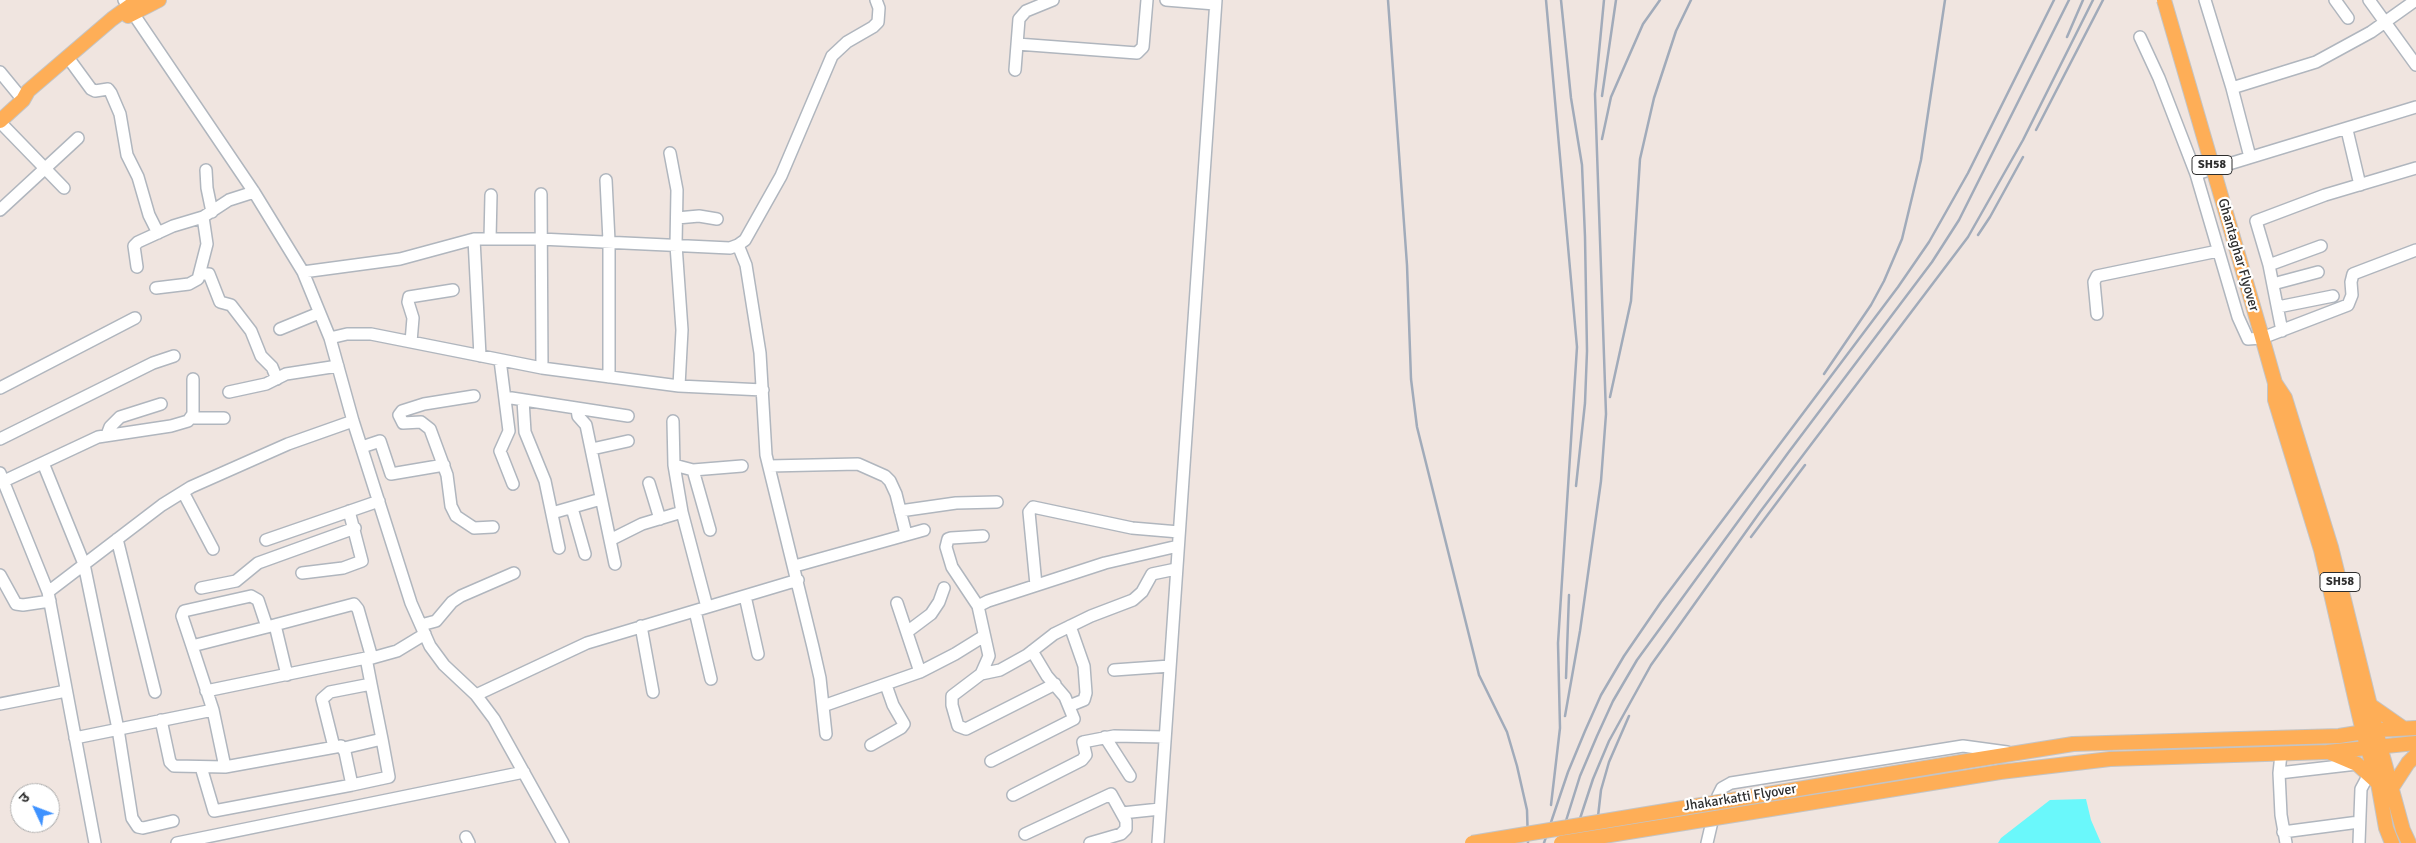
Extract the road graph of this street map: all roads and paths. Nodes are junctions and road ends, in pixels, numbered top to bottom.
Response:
1 (159, 0) edge
2 (876, 0) edge
3 (1053, 0) edge
4 (1147, 0) edge
5 (1166, 0) edge
6 (2164, 0) edge
7 (2205, 0) edge
8 (2335, 0) edge
9 (2369, 0) edge
10 (2416, 0) edge
11 (1216, 2) edge
12 (130, 5) edge
13 (2348, 18) dead end
14 (2385, 23) junction
15 (2140, 37) dead end
16 (1017, 44) junction
17 (72, 63) junction
18 (2416, 65) edge
19 (1016, 70) dead end
20 (0, 72) edge
21 (2232, 88) junction
22 (23, 100) junction
23 (2416, 107) edge
24 (0, 121) edge
25 (2347, 130) junction
26 (78, 138) dead end
27 (670, 153) dead end
28 (2250, 157) junction
29 (2416, 168) edge
30 (44, 169) junction
31 (206, 170) dead end
32 (2196, 174) junction
33 (606, 180) dead end
34 (2360, 185) junction
35 (64, 188) dead end
36 (254, 192) junction
37 (541, 194) dead end
38 (491, 196) dead end
39 (0, 210) edge
40 (207, 214) junction
41 (677, 218) junction
42 (717, 219) dead end
43 (158, 233) junction
44 (490, 239) junction
45 (540, 239) junction
46 (474, 240) junction
47 (609, 241) junction
48 (676, 245) junction
49 (738, 245) junction
50 (2321, 246) dead end
51 (2416, 250) edge
52 (2218, 251) junction
53 (2269, 265) junction
54 (137, 267) dead end
55 (303, 272) junction
56 (2318, 272) dead end
57 (200, 274) junction
58 (2273, 284) junction
59 (156, 288) dead end
60 (453, 290) dead end
61 (2333, 296) dead end
62 (2278, 307) junction
63 (319, 312) junction
64 (2097, 314) dead end
65 (134, 318) dead end
66 (280, 330) dead end
67 (2282, 331) junction
68 (2261, 334) junction
69 (330, 338) junction
70 (411, 342) junction
71 (174, 356) dead end
72 (480, 356) junction
73 (500, 360) junction
74 (338, 366) junction
75 (542, 368) junction
76 (609, 377) junction
77 (278, 379) junction
78 (193, 380) dead end
79 (2275, 383) junction
80 (678, 386) junction
81 (0, 388) edge
82 (763, 390) junction
83 (229, 392) dead end
84 (474, 396) dead end
85 (505, 397) junction
86 (523, 400) junction
87 (161, 404) dead end
88 (577, 408) junction
89 (628, 416) dead end
90 (192, 418) junction
91 (224, 418) dead end
92 (353, 421) junction
93 (674, 421) dead end
94 (107, 435) junction
95 (0, 439) edge
96 (628, 442) dead end
97 (362, 447) junction
98 (592, 449) junction
99 (43, 462) junction
100 (444, 465) junction
101 (674, 465) junction
102 (742, 466) dead end
103 (769, 466) junction
104 (693, 470) junction
105 (2, 477) edge
106 (649, 483) dead end
107 (513, 484) dead end
108 (183, 492) junction
109 (602, 499) junction
110 (379, 502) junction
111 (997, 502) dead end
112 (572, 508) junction
113 (349, 511) junction
114 (900, 511) junction
115 (682, 512) junction
116 (552, 513) junction
117 (660, 519) junction
118 (493, 527) dead end
119 (354, 528) junction
120 (710, 530) dead end
121 (924, 530) dead end
122 (1179, 532) junction
123 (906, 534) junction
124 (983, 536) dead end
125 (117, 539) junction
126 (266, 540) dead end
127 (610, 540) junction
128 (1178, 546) junction
129 (560, 548) dead end
130 (213, 549) dead end
131 (585, 554) dead end
132 (84, 564) junction
133 (615, 564) dead end
134 (795, 566) junction
135 (1176, 569) junction
136 (302, 573) dead end
137 (514, 573) dead end
138 (0, 575) edge
139 (798, 580) junction
140 (1036, 584) junction
141 (201, 588) dead end
142 (944, 588) dead end
143 (745, 596) junction
144 (49, 597) junction
145 (897, 602) dead end
146 (978, 606) junction
147 (707, 607) junction
148 (695, 611) junction
149 (271, 626) junction
150 (641, 626) junction
151 (1070, 626) junction
152 (423, 630) junction
153 (907, 632) junction
154 (984, 636) junction
155 (192, 646) junction
156 (1032, 651) junction
157 (758, 654) dead end
158 (369, 658) junction
159 (1170, 666) junction
160 (1114, 670) dead end
161 (920, 672) junction
162 (981, 674) junction
163 (287, 675) junction
164 (711, 679) dead end
165 (371, 684) junction
166 (1055, 684) junction
167 (886, 685) junction
168 (66, 691) junction
169 (206, 691) junction
170 (155, 692) dead end
171 (653, 692) dead end
172 (476, 695) junction
173 (0, 704) edge
174 (2370, 705) junction
175 (823, 706) junction
176 (1069, 706) junction
177 (213, 710) junction
178 (161, 720) junction
179 (2409, 728) edge
180 (118, 729) junction
181 (2370, 731) junction
182 (826, 734) dead end
183 (1106, 737) junction
184 (1165, 737) junction
185 (75, 738) junction
186 (382, 739) junction
187 (2416, 744) edge
188 (871, 745) dead end
189 (2374, 747) junction
190 (339, 748) junction
191 (2327, 752) junction
192 (2008, 753) junction
193 (2281, 754) junction
194 (2416, 755) edge
195 (991, 761) dead end
196 (2357, 764) junction
197 (201, 767) junction
198 (225, 768) junction
199 (524, 772) junction
200 (2279, 773) junction
201 (1130, 776) dead end
202 (2373, 778) junction
203 (352, 785) junction
204 (2393, 786) junction
205 (1013, 795) dead end
206 (1160, 809) junction
207 (1122, 813) junction
208 (173, 821) dead end
209 (2359, 822) junction
210 (1025, 834) dead end
211 (2285, 838) edge
212 (560, 842) edge
213 (95, 843) edge
214 (177, 843) edge
215 (1090, 843) edge
216 (1158, 843) edge
217 (1472, 843) edge
218 (1561, 843) edge
219 (1707, 843) edge
220 (2359, 843) edge
221 (2392, 843) edge
222 (2409, 843) edge

1 - 12 main road
2 - 49 street
3 - 16 street
4 - 16 street
5 - 11 street
6 - 68 main road, Ghantaghar Flyover / SH58, bridge
7 - 21 street
8 - 13 street
9 - 14 street
10 - 14 street
11 - 122 street
12 - 17 main road
12 - 22 main road
12 - 36 street
14 - 18 street
14 - 21 street
15 - 32 street
16 - 19 street
17 - 22 main road
17 - 43 street
20 - 22 street
21 - 28 street
22 - 24 main road
23 - 25 street
24 - 30 street
25 - 28 street
25 - 34 street
26 - 30 street
27 - 41 street
28 - 32 street
29 - 34 street
30 - 35 street
30 - 39 street
31 - 40 street
32 - 52 street
33 - 47 street
34 - 53 street
36 - 40 street
36 - 55 street
37 - 45 street
38 - 44 street
40 - 43 street
40 - 57 street
41 - 42 street
41 - 48 street
43 - 54 street
44 - 45 street
44 - 46 street
45 - 47 street
45 - 75 street
46 - 55 street
46 - 72 street
47 - 48 street
47 - 76 street
48 - 49 street
48 - 80 street
49 - 82 street
50 - 53 street
51 - 67 street
52 - 64 street
52 - 68 street
53 - 58 street
55 - 63 street
56 - 58 street
57 - 59 street
57 - 77 street
58 - 62 street
60 - 70 street
61 - 62 street
62 - 67 street
63 - 66 street
63 - 69 street
65 - 81 street
67 - 68 street
68 - 79 main road, SH58
69 - 70 street
69 - 74 street
70 - 72 street
71 - 95 street
72 - 73 street
73 - 75 street
73 - 85 street
74 - 77 street
74 - 92 street
75 - 76 street
76 - 80 street
77 - 83 street
78 - 90 street
79 - 174 main road, SH58
79 - 181 main road, SH58
80 - 82 street
82 - 103 street
84 - 100 street
85 - 86 street
85 - 107 street
86 - 88 street
86 - 116 street
87 - 94 street
88 - 89 street
88 - 98 street
90 - 91 street
90 - 94 street
92 - 97 street
92 - 108 street
93 - 101 street
94 - 99 street
96 - 98 street
97 - 100 street
97 - 110 street
98 - 109 street
99 - 105 street
99 - 132 street
100 - 118 street
101 - 104 street
101 - 115 street
102 - 104 street
103 - 114 street
103 - 134 street
104 - 120 street
105 - 144 street
106 - 117 street
108 - 125 street
108 - 130 street
109 - 112 street
109 - 127 street
110 - 113 street
110 - 152 street
111 - 114 street
112 - 116 street
112 - 131 street
113 - 119 street
113 - 126 street
114 - 123 street
115 - 117 street
115 - 147 street
116 - 129 street
117 - 127 street
119 - 136 street
119 - 141 street
121 - 123 street
122 - 128 street
122 - 140 street
123 - 134 street
124 - 146 street
125 - 132 street
125 - 170 street
127 - 133 street
128 - 135 street
128 - 140 street
132 - 144 street
132 - 180 street
134 - 139 street
135 - 151 street
135 - 159 street
137 - 152 street
138 - 144 street
139 - 143 street
139 - 175 street
140 - 146 street
142 - 153 street
143 - 147 street
143 - 157 street
144 - 168 street
145 - 153 street
146 - 154 street
147 - 148 street
148 - 150 street
148 - 164 street
149 - 155 street
149 - 155 street
149 - 158 street
149 - 163 street
150 - 171 street
150 - 172 street
151 - 156 street
151 - 176 street
152 - 158 street
152 - 172 street
153 - 161 street
154 - 161 street
154 - 162 street
155 - 169 street
156 - 162 street
156 - 166 street
158 - 163 street
158 - 165 street
159 - 160 street
159 - 184 street
161 - 167 street
162 - 166 street
163 - 169 street
165 - 186 street
165 - 190 street
166 - 176 street
167 - 175 street
167 - 188 street
168 - 173 street
168 - 185 street
169 - 177 street
172 - 199 street
174 - 179 main road
174 - 181 main road, SH58
175 - 182 street
176 - 195 street
177 - 178 street
177 - 198 street
178 - 180 street
178 - 197 street
179 - 181 main road, Jhakarkatti Flyover
180 - 185 street
180 - 208 street
181 - 189 main road, SH58
181 - 192 main road, Jhakarkatti Flyover
183 - 184 street
183 - 201 street
183 - 205 street
184 - 206 street
185 - 213 street
186 - 190 street
186 - 203 street
187 - 189 main road, Jhakarkatti Flyover
189 - 191 main road, Jhakarkatti Flyover
189 - 202 main road, SH58
189 - 204 main road, SH58
190 - 198 street
190 - 203 street
191 - 193 main road, Jhakarkatti Flyover
191 - 196 main road
192 - 217 main road, Jhakarkatti Flyover, bridge
192 - 219 street
193 - 200 street
193 - 218 main road, Jhakarkatti Flyover, bridge
194 - 204 main road
196 - 200 street
196 - 202 main road
197 - 198 street
197 - 203 street
199 - 212 street
199 - 214 street
200 - 211 street
202 - 209 street
202 - 221 main road, SH58
204 - 222 main road, SH58
206 - 207 street
206 - 216 street
207 - 210 street
207 - 215 street
209 - 211 street
209 - 220 street

